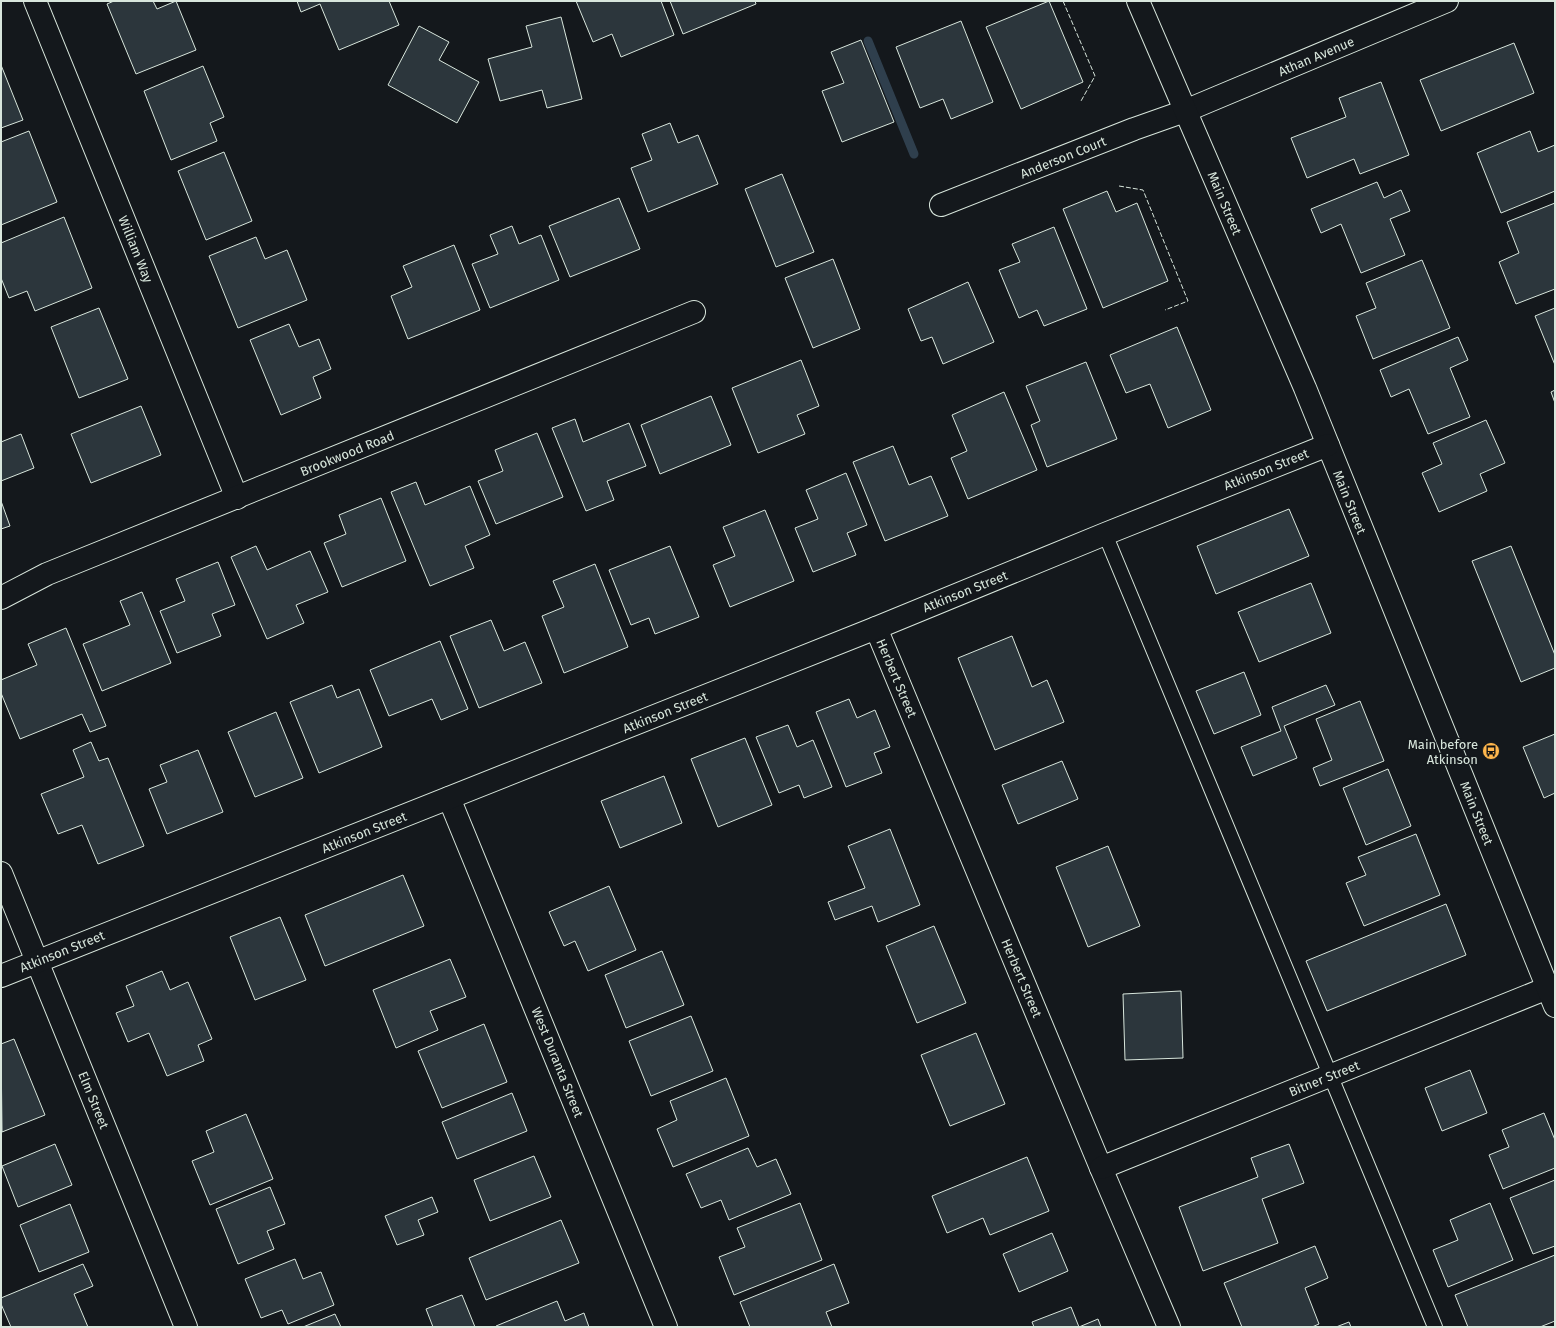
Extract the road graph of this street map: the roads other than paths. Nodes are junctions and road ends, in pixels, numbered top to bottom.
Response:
1 (35, 1) edge
2 (1138, 1) edge
3 (1446, 1) edge
4 (1185, 111) junction
5 (941, 205) dead end
6 (694, 312) dead end
7 (1328, 445) junction
8 (237, 498) junction
9 (1105, 534) junction
10 (1, 598) edge
11 (876, 628) junction
12 (449, 798) junction
13 (1, 873) edge
14 (37, 960) junction
15 (1, 976) edge
16 (1552, 993) edge
17 (1330, 1076) junction
18 (1101, 1168) junction
19 (186, 1327) edge
20 (666, 1327) edge
21 (1169, 1327) edge
22 (1435, 1327) edge

1 - 8 street, William Way
2 - 4 street, Main Street
3 - 4 street, Athan Avenue
4 - 5 street, Anderson Court
4 - 7 street, Main Street
6 - 8 street, Brookwood Road
7 - 9 street, Atkinson Street
7 - 16 street, Main Street
8 - 10 street, Brookwood Road
9 - 11 street, Atkinson Street
9 - 17 lane
11 - 12 street, Atkinson Street
11 - 18 street, Herbert Street
12 - 14 street, Atkinson Street
12 - 20 street, West Duranta Street
13 - 14 street, Elm Street
14 - 15 street, Atkinson Street
14 - 19 street, Elm Street
16 - 17 street, Bitner Street
17 - 18 street, Bitner Street
17 - 22 lane
18 - 21 street, Herbert Street

